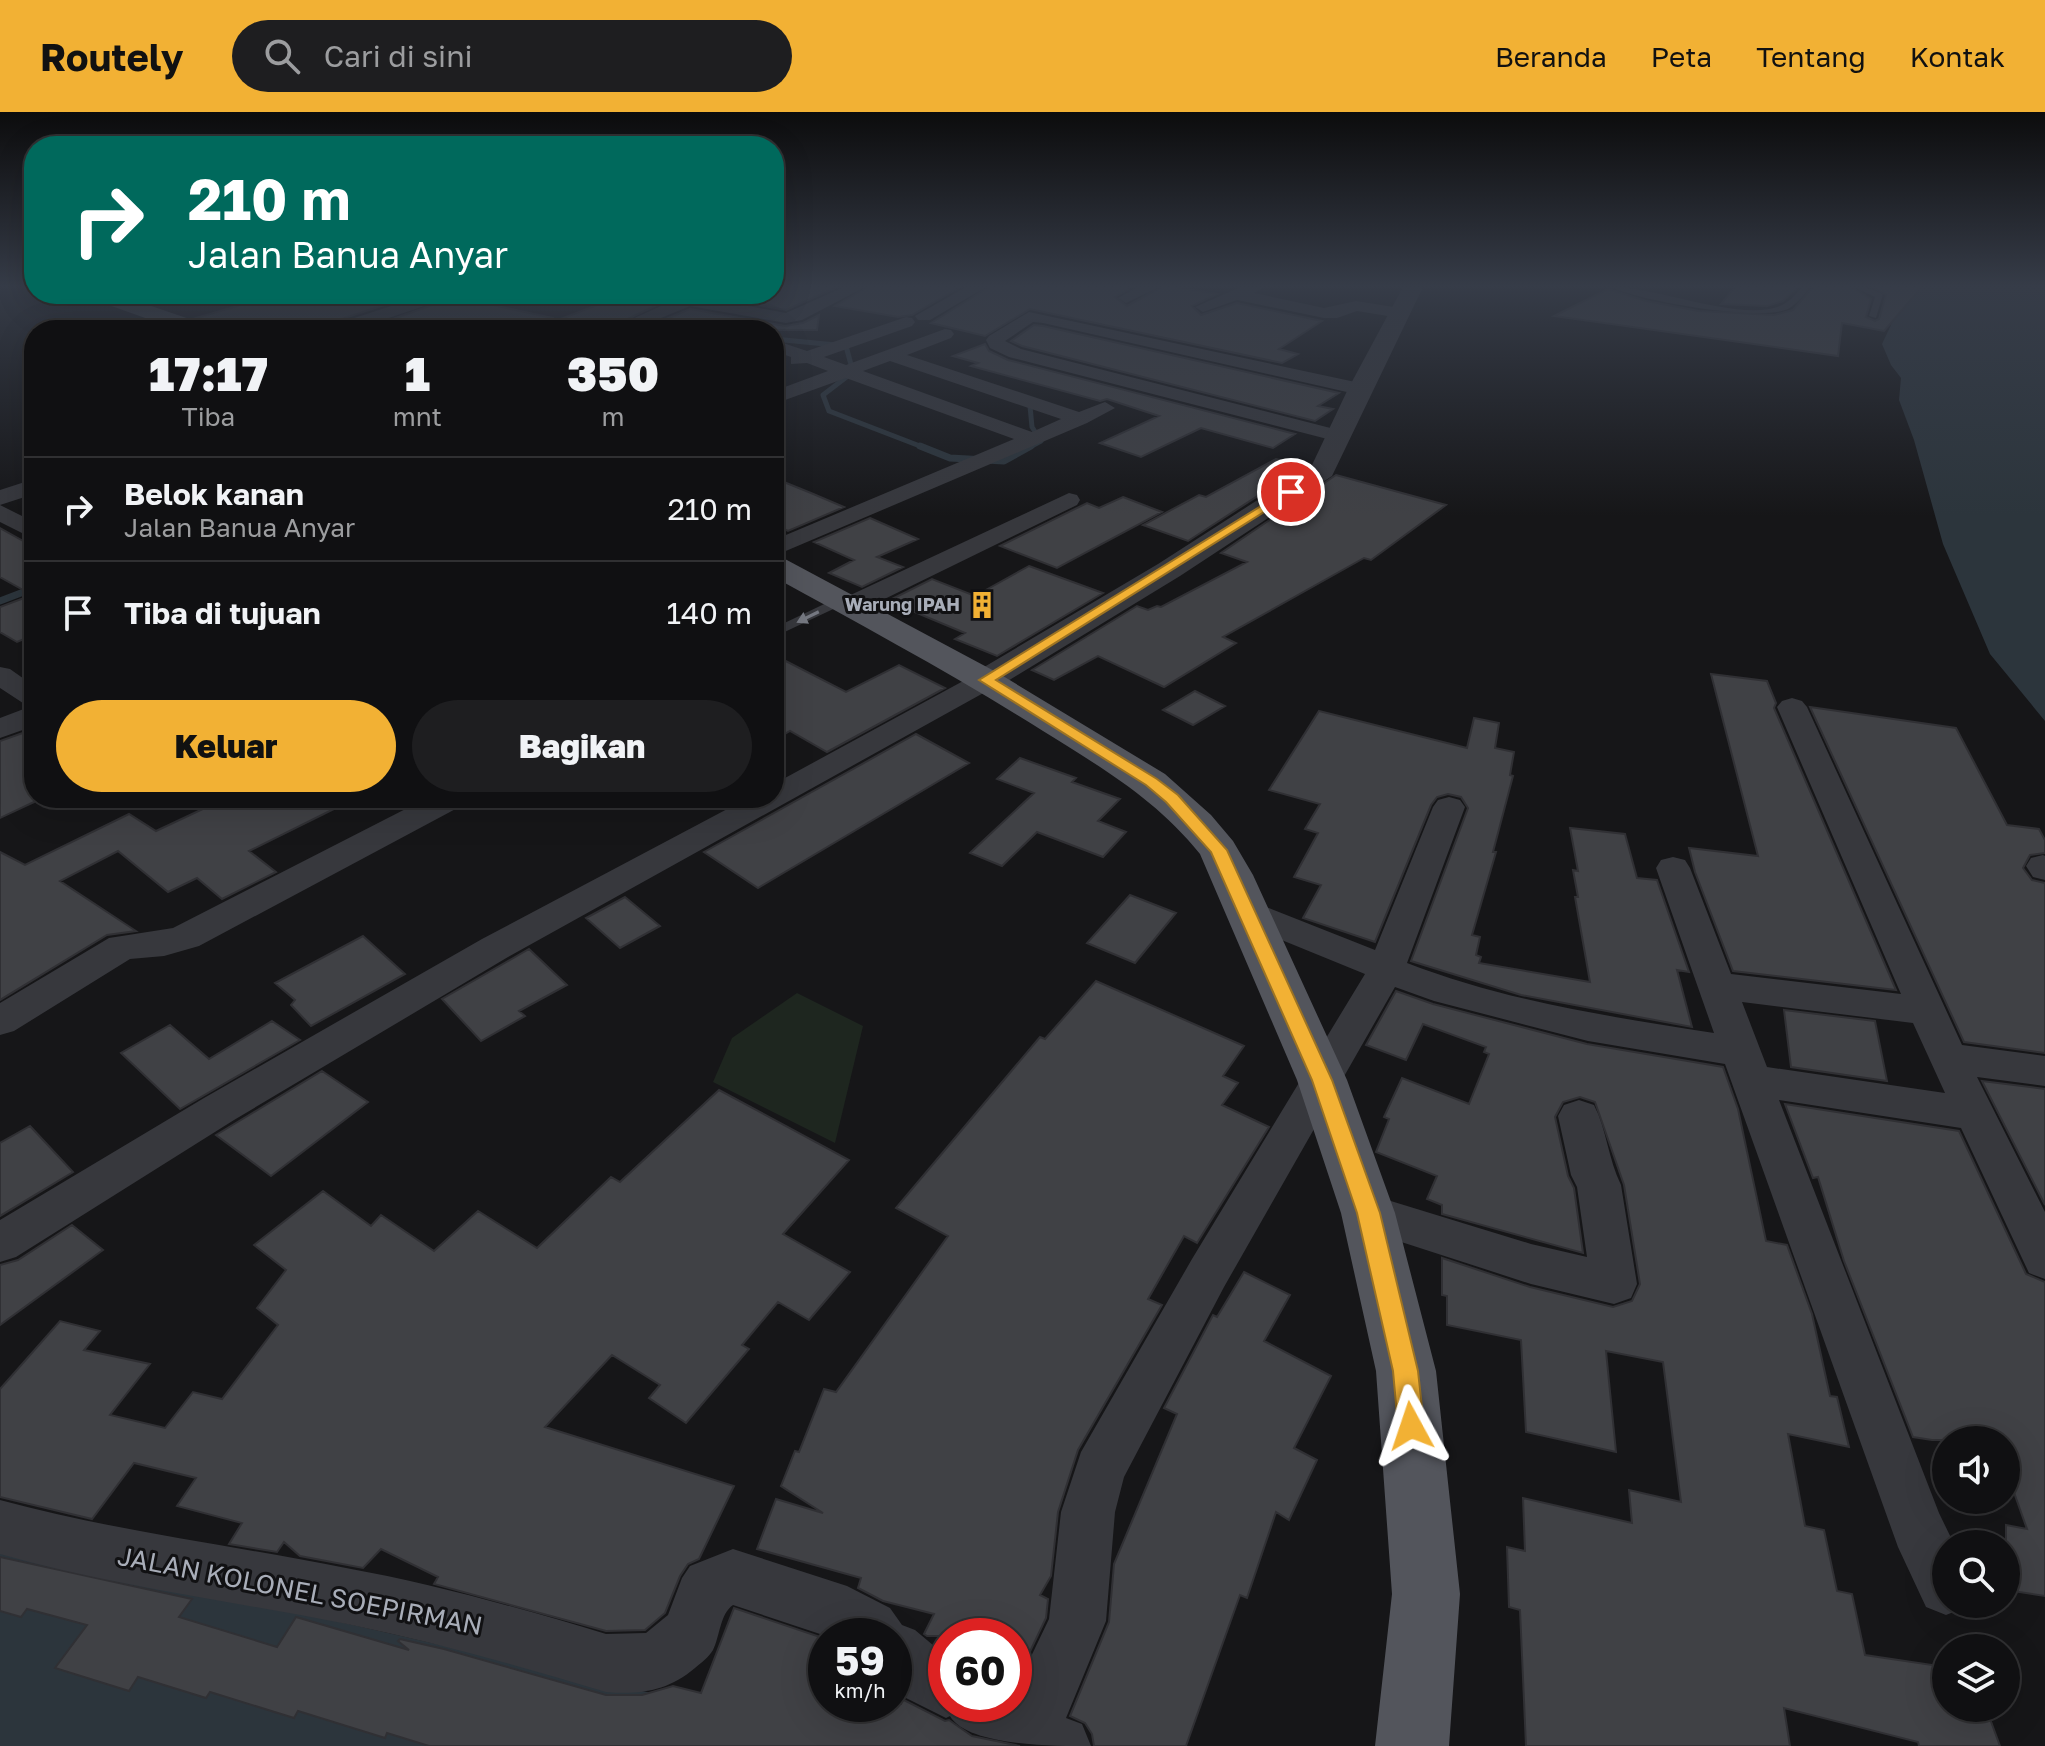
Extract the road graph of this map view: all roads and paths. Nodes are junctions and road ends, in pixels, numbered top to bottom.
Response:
1 (825, 363) edge
2 (868, 363) edge
3 (915, 363) edge
4 (1055, 363) edge
5 (1245, 363) edge
6 (1374, 363) edge
7 (847, 371) junction
8 (1360, 389) junction
9 (784, 394) edge
10 (1105, 408) dead end
11 (1080, 419) junction
12 (1339, 436) junction
13 (1033, 439) junction
14 (24, 490) edge
15 (0, 498) edge
16 (1069, 500) dead end
17 (0, 512) edge
18 (24, 526) edge
19 (784, 545) edge
20 (784, 570) edge
21 (846, 603) junction
22 (784, 629) edge
23 (0, 675) edge
24 (986, 680) junction
25 (24, 693) edge
26 (1792, 707) dead end
27 (24, 719) edge
28 (0, 729) edge
29 (784, 791) edge
30 (1449, 807) dead end
31 (433, 808) edge
32 (753, 808) edge
33 (1673, 868) dead end
34 (1248, 913) junction
35 (1386, 970) junction
36 (1717, 986) junction
37 (1927, 1011) junction
38 (0, 1021) edge
39 (1948, 1058) junction
40 (1746, 1066) junction
41 (2045, 1071) edge
42 (1322, 1080) junction
43 (1974, 1114) junction
44 (1579, 1116) dead end
45 (1368, 1213) junction
46 (0, 1243) edge
47 (2045, 1259) edge
48 (0, 1527) edge
49 (1932, 1559) edge
50 (850, 1618) edge
51 (1004, 1722) edge
52 (1037, 1742) edge
53 (1412, 1746) edge

1 - 7 street
2 - 7 street
3 - 11 street
4 - 12 street
5 - 8 street
6 - 8 street
7 - 9 street
7 - 13 street
8 - 12 street
10 - 11 street
11 - 13 street
12 - 24 street
13 - 19 street
14 - 15 street
16 - 21 street
17 - 18 street
20 - 21 main road
21 -> 22 lane
21 - 24 main road
23 - 25 street
24 - 29 street
24 - 34 main road
26 - 37 street
27 - 28 street
30 - 35 street
31 - 38 street
32 - 46 street
33 - 36 street
34 - 35 street
34 - 42 main road
35 - 40 street
35 - 42 street
36 - 37 street
36 - 40 street
37 - 39 street
39 - 41 street
39 - 43 street
40 - 43 street
40 - 49 street
42 - 45 main road
42 - 52 street
43 - 47 street
44 - 45 street
45 - 53 main road
48 - 50 street, JALAN KOLONEL SOEPIRMAN
51 - 52 street

